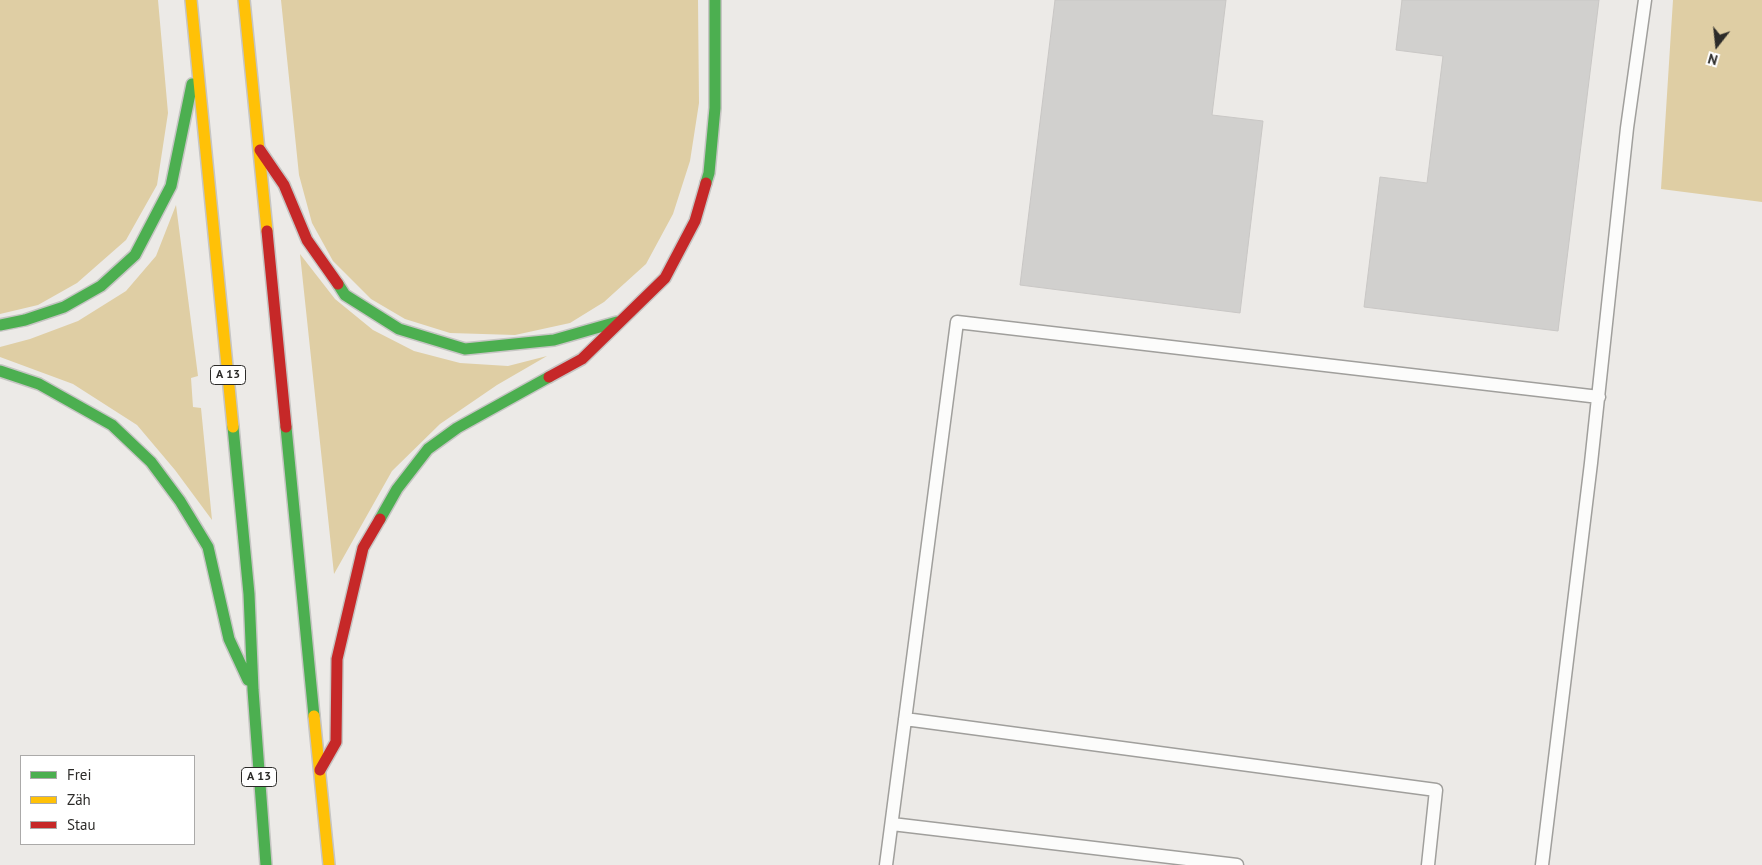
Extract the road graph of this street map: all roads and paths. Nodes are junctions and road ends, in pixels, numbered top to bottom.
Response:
1 (191, 0) edge
2 (244, 0) edge
3 (715, 0) edge
4 (1645, 0) edge
5 (197, 61) junction
6 (259, 149) junction
7 (621, 321) junction
8 (0, 324) edge
9 (0, 371) edge
10 (1599, 397) junction
11 (253, 690) junction
12 (905, 719) junction
13 (320, 770) junction
14 (892, 824) junction
15 (266, 865) edge
16 (328, 865) edge
17 (886, 865) edge
18 (1237, 865) edge
19 (1428, 865) edge
20 (1542, 865) edge

1 - 5 highway, A 13
2 - 6 highway
3 - 7 highway
4 - 10 lane
5 - 8 highway
5 - 11 highway, A 13
6 - 7 highway
6 - 13 highway
7 - 13 highway
9 - 11 highway
10 - 12 lane
10 - 20 lane
11 - 15 highway, A 13
12 - 14 lane
12 - 19 lane
13 - 16 highway
14 - 17 lane
14 - 18 lane

